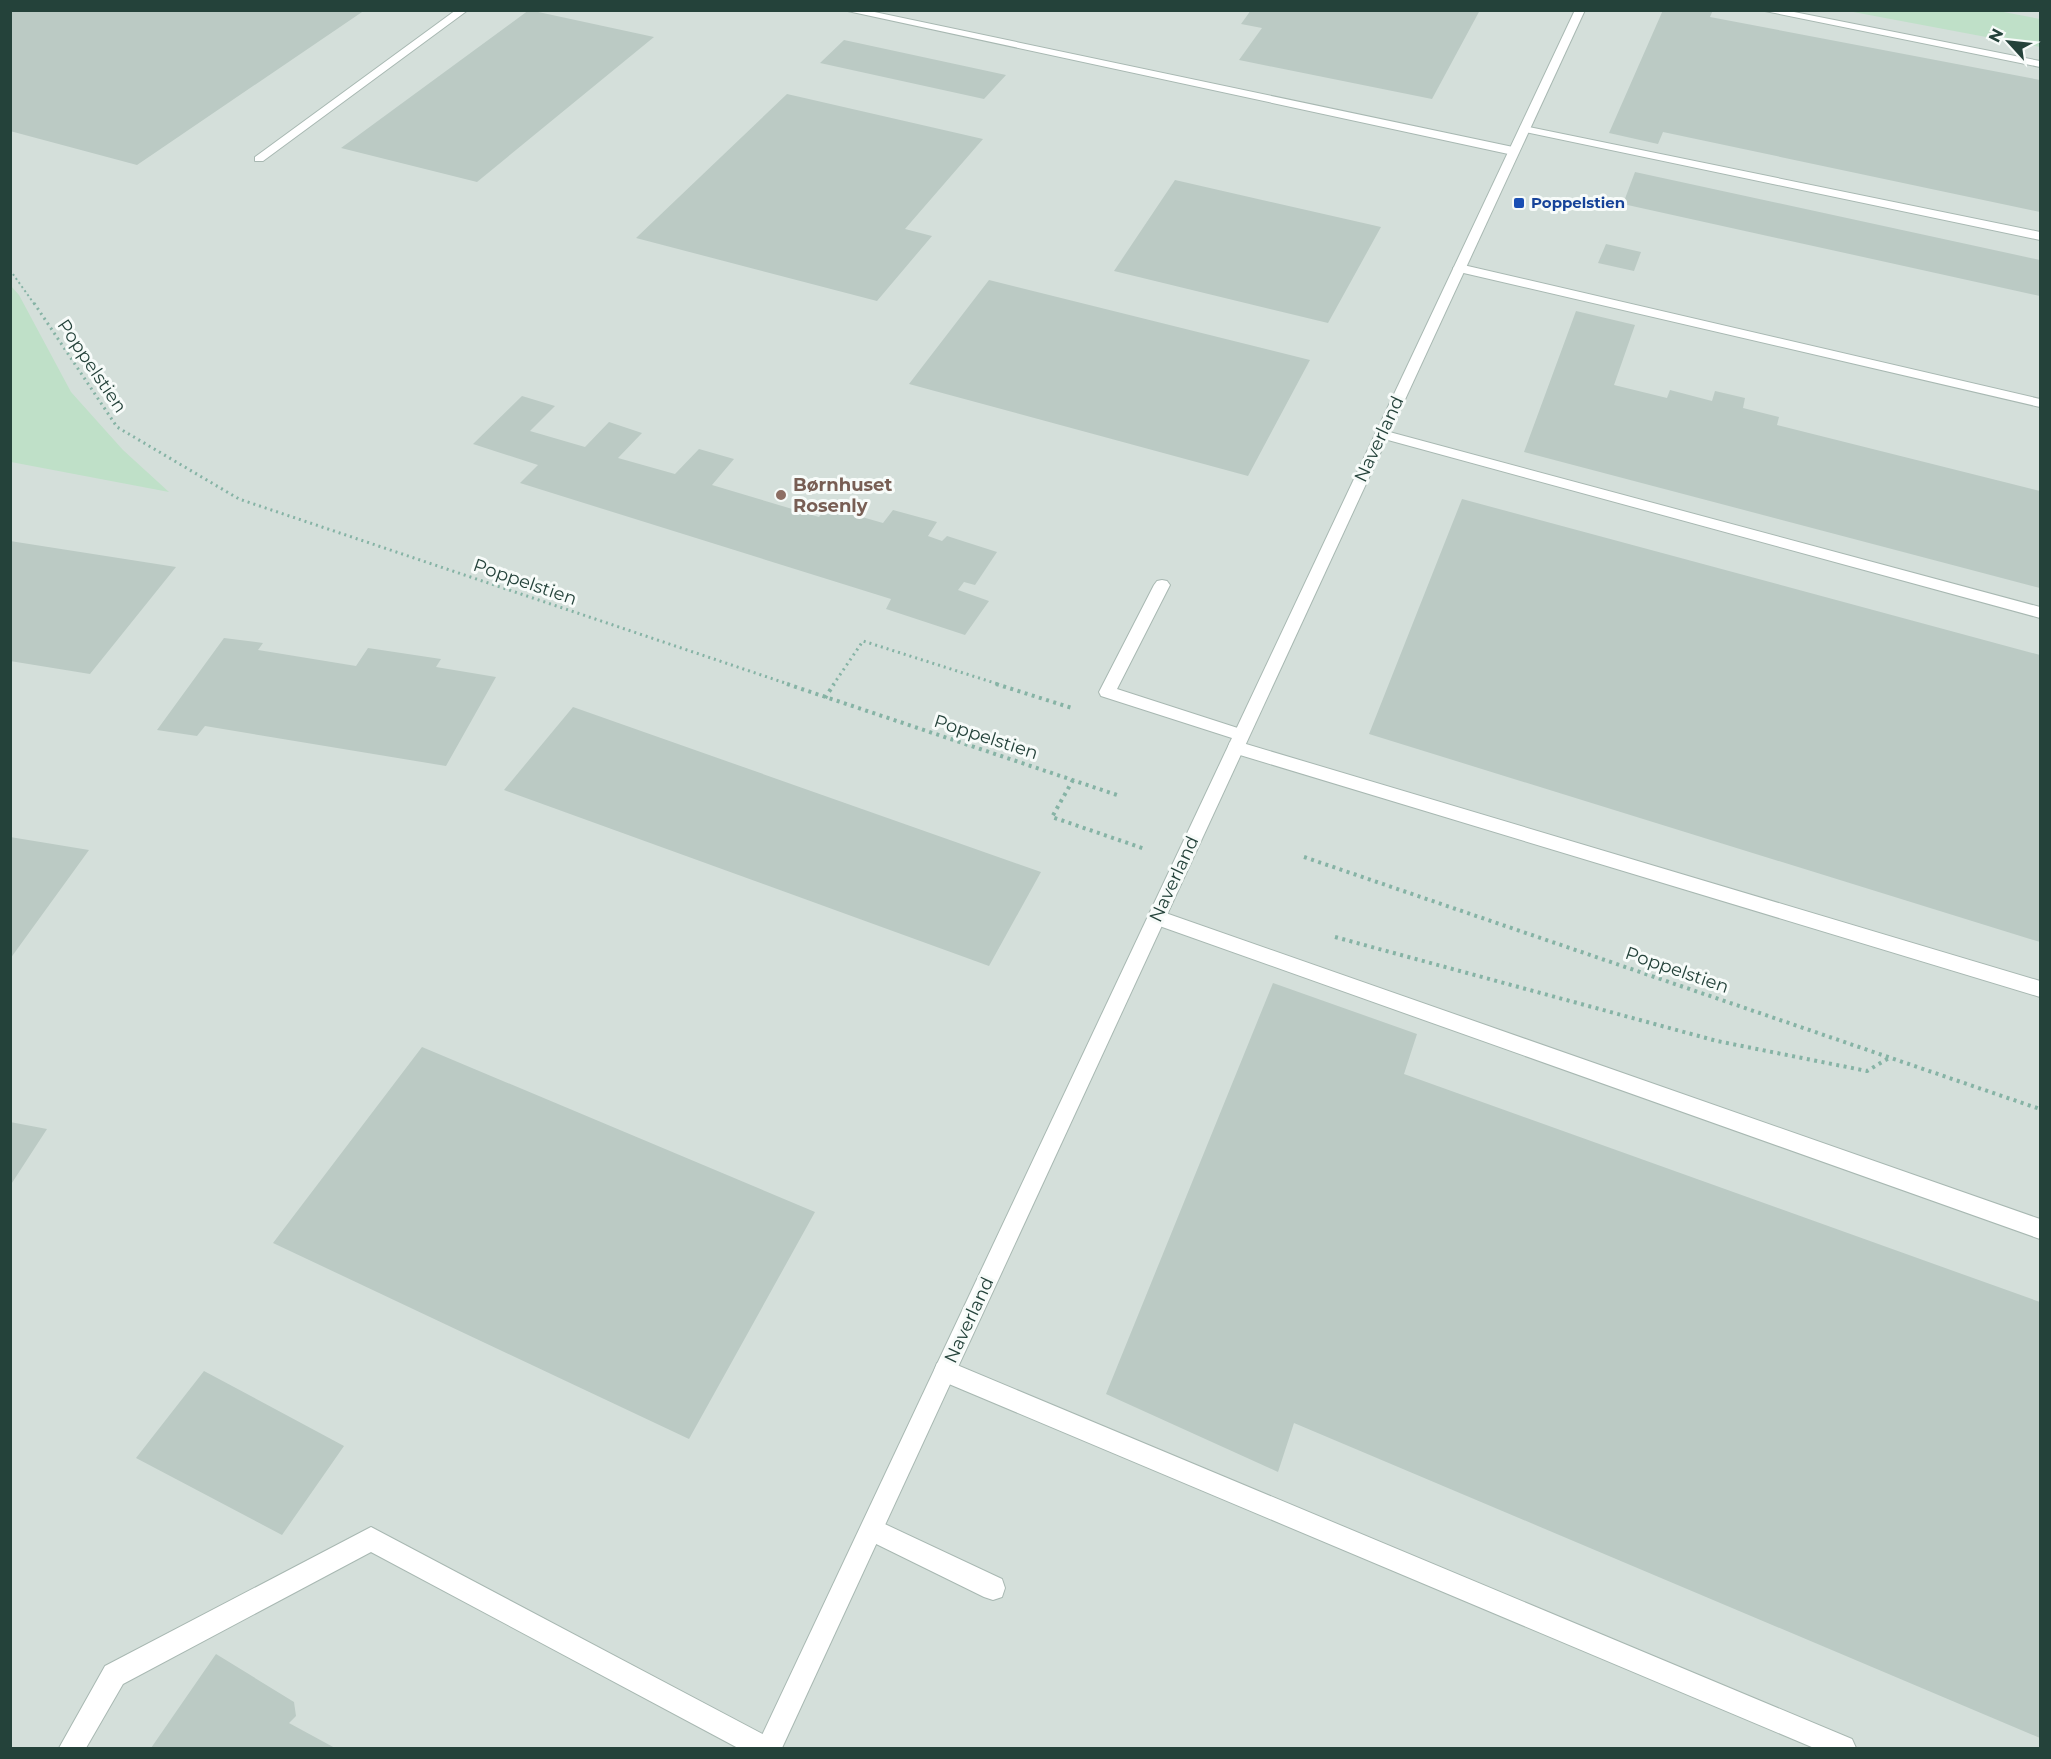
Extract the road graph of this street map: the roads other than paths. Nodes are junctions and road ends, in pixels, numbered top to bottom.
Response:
1 (463, 10) edge
2 (848, 10) edge
3 (1580, 10) edge
4 (1765, 10) edge
5 (2040, 64) edge
6 (1524, 129) junction
7 (1513, 151) junction
8 (259, 159) dead end
9 (2040, 236) edge
10 (1459, 268) junction
11 (2040, 403) edge
12 (1382, 434) junction
13 (1162, 585) dead end
14 (2040, 613) edge
15 (1239, 741) junction
16 (1156, 918) junction
17 (2040, 989) edge
18 (2040, 1229) edge
19 (945, 1371) junction
20 (872, 1530) junction
21 (993, 1588) dead end
22 (72, 1749) edge
23 (763, 1749) edge
24 (770, 1749) edge
25 (1843, 1749) edge

1 - 8 street
2 - 7 street
3 - 6 street, Naverland
4 - 5 street
6 - 7 street, Naverland
6 - 9 street
7 - 10 street, Naverland
10 - 11 street
10 - 12 street, Naverland
12 - 14 street
12 - 15 street, Naverland
13 - 15 street
15 - 16 street, Naverland
15 - 17 street
16 - 18 street
16 - 19 street, Naverland
19 - 20 street, Naverland
19 - 25 street
20 - 21 street
20 - 24 street, Naverland
22 - 23 street

